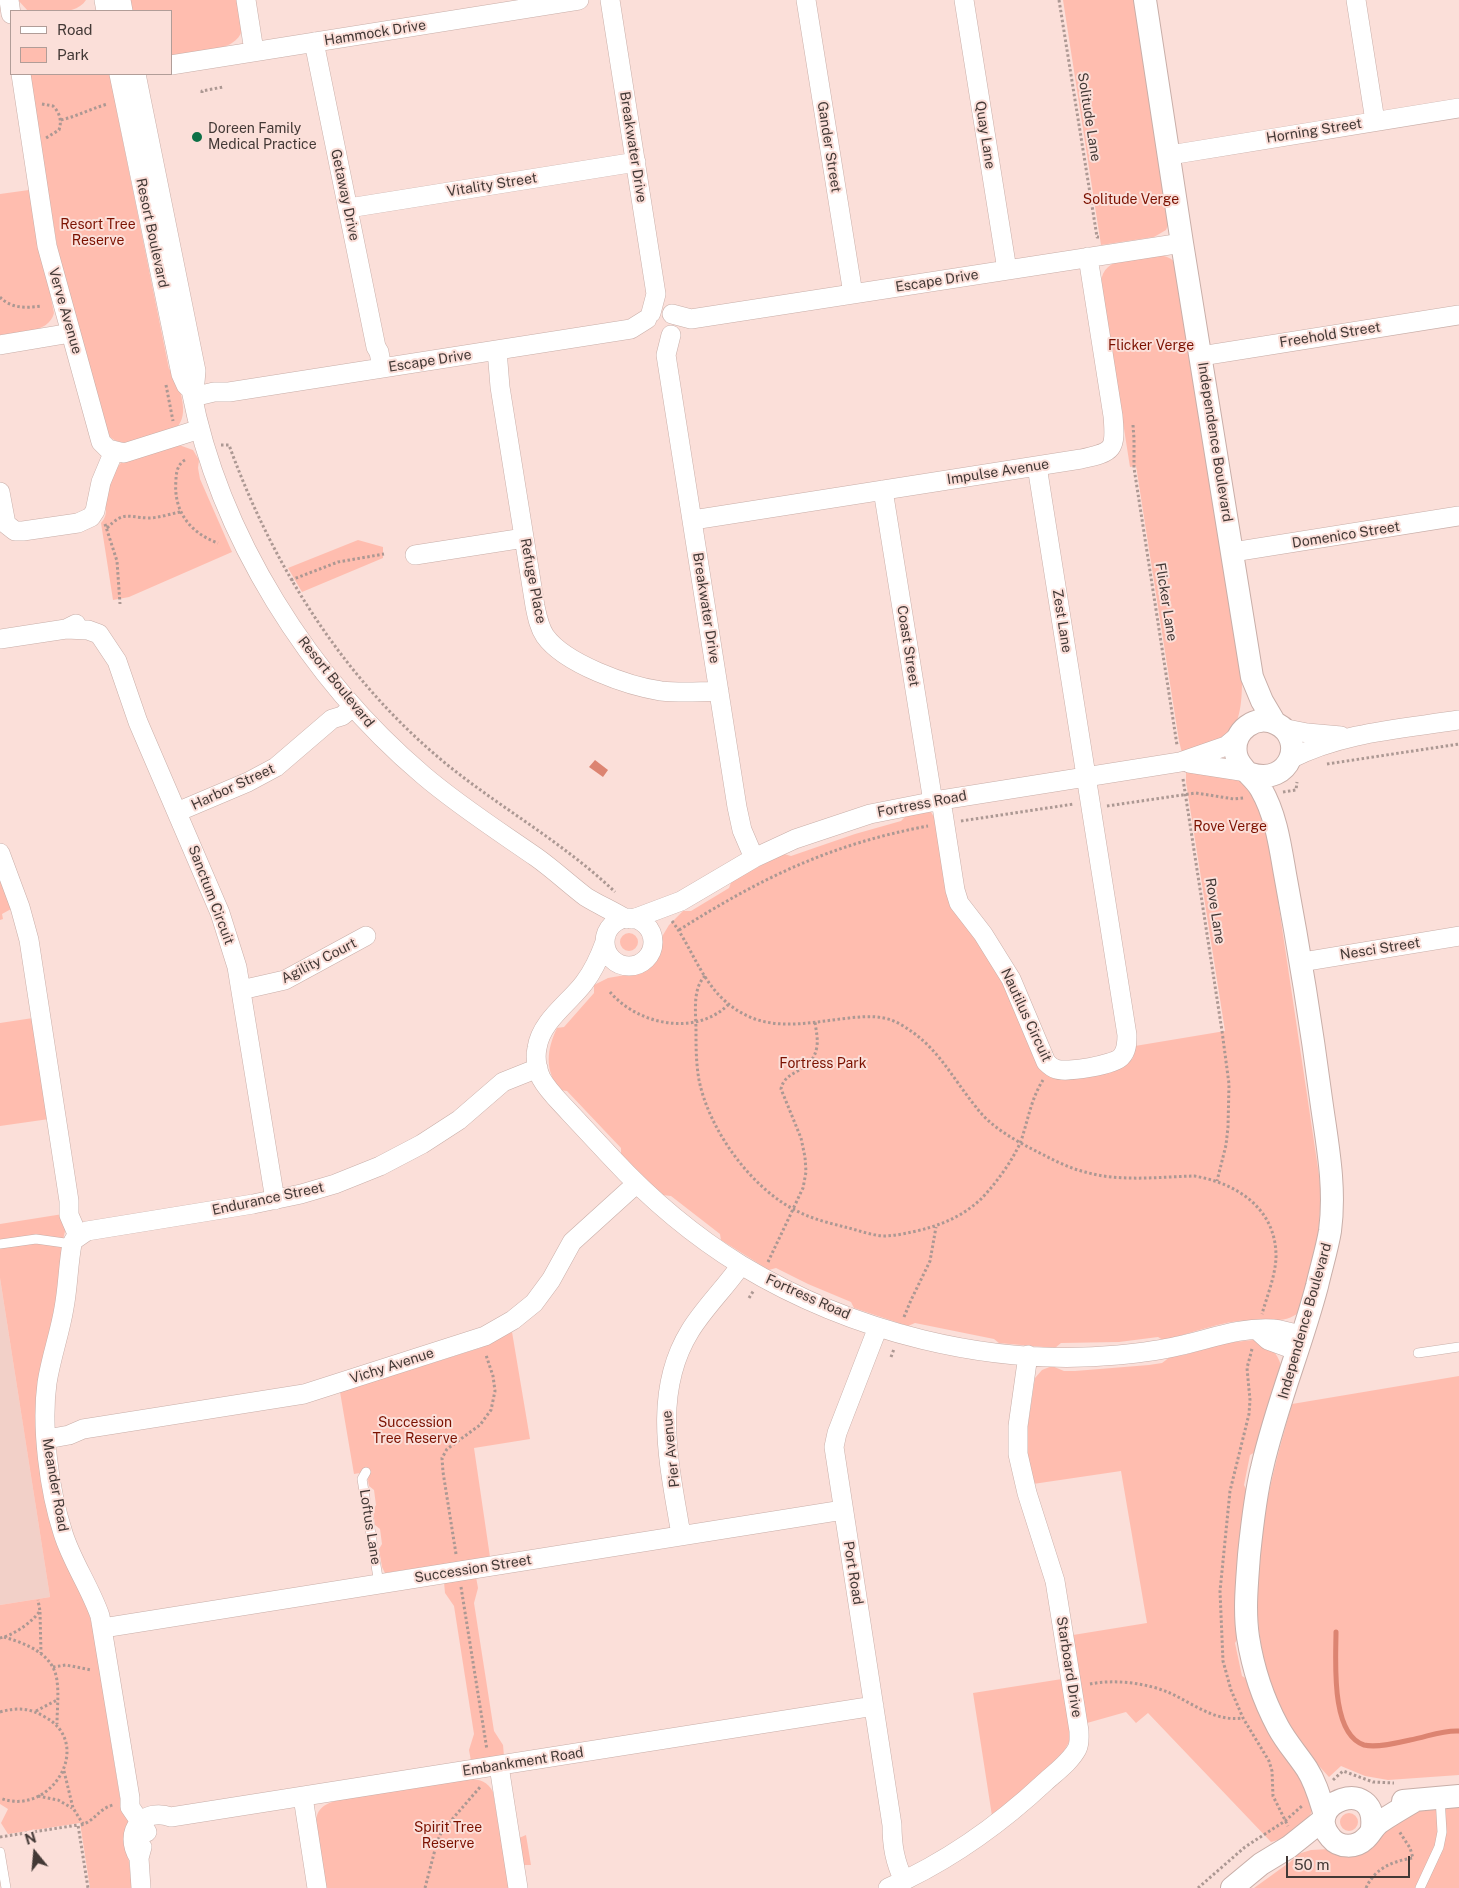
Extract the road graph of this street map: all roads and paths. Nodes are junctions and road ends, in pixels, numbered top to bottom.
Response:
1 (246, 0) edge
2 (579, 0) edge
3 (610, 0) edge
4 (806, 0) edge
5 (964, 0) edge
6 (1059, 0) edge
7 (1145, 0) edge
8 (1356, 0) edge
9 (314, 42) junction
10 (254, 51) junction
11 (172, 65) edge
12 (21, 75) edge
13 (131, 75) edge
14 (223, 87) dead end
15 (202, 93) dead end
16 (39, 104) dead end
17 (108, 104) dead end
18 (1459, 108) edge
19 (61, 120) junction
20 (1375, 121) junction
21 (44, 139) dead end
22 (1170, 155) junction
23 (636, 162) junction
24 (349, 208) junction
25 (1097, 237) dead end
26 (1182, 243) junction
27 (1088, 257) junction
28 (1007, 270) junction
29 (853, 294) junction
30 (0, 297) edge
31 (42, 306) dead end
32 (1459, 315) edge
33 (661, 324) junction
34 (71, 333) junction
35 (0, 344) edge
36 (495, 350) junction
37 (1200, 356) junction
38 (379, 368) junction
39 (193, 397) junction
40 (200, 429) junction
41 (228, 444) dead end
42 (114, 452) junction
43 (185, 460) dead end
44 (1037, 466) junction
45 (1134, 468) dead end
46 (883, 490) junction
47 (0, 492) edge
48 (95, 509) junction
49 (180, 512) junction
50 (1459, 516) edge
51 (693, 520) junction
52 (107, 528) junction
53 (524, 538) junction
54 (218, 543) dead end
55 (1233, 552) junction
56 (384, 554) dead end
57 (415, 555) dead end
58 (291, 580) junction
59 (120, 604) dead end
60 (0, 639) edge
61 (1252, 677) junction
62 (719, 690) junction
63 (350, 704) junction
64 (1459, 720) edge
65 (1278, 725) junction
66 (1241, 732) junction
67 (1347, 737) junction
68 (1176, 740) dead end
69 (1459, 744) edge
70 (1367, 758) dead end
71 (1180, 762) junction
72 (1288, 763) junction
73 (1249, 773) junction
74 (1086, 776) junction
75 (937, 801) junction
76 (1091, 804) junction
77 (177, 812) junction
78 (944, 823) junction
79 (1276, 828) junction
80 (0, 853) edge
81 (754, 858) junction
82 (585, 896) junction
83 (620, 897) dead end
84 (681, 901) junction
85 (629, 919) junction
86 (674, 924) junction
87 (366, 936) dead end
88 (1459, 936) edge
89 (606, 938) junction
90 (652, 944) junction
91 (1302, 962) junction
92 (624, 965) junction
93 (705, 976) junction
94 (584, 984) junction
95 (241, 990) junction
96 (610, 992) dead end
97 (728, 1004) junction
98 (696, 1022) junction
99 (815, 1022) junction
100 (1051, 1067) junction
101 (538, 1068) junction
102 (1020, 1142) junction
103 (1217, 1181) junction
104 (636, 1184) junction
105 (275, 1200) junction
106 (792, 1209) junction
107 (936, 1227) junction
108 (79, 1237) junction
109 (0, 1244) edge
110 (741, 1265) junction
111 (761, 1276) junction
112 (749, 1298) dead end
113 (878, 1327) junction
114 (1257, 1330) junction
115 (899, 1333) junction
116 (1300, 1344) junction
117 (1459, 1347) edge
118 (1418, 1354) dead end
119 (486, 1355) dead end
120 (1028, 1355) junction
121 (891, 1357) dead end
122 (46, 1434) junction
123 (366, 1472) dead end
124 (843, 1510) junction
125 (681, 1535) junction
126 (458, 1571) junction
127 (379, 1584) junction
128 (38, 1600) dead end
129 (40, 1612) junction
130 (103, 1628) junction
131 (2, 1637) edge
132 (42, 1654) junction
133 (53, 1667) junction
134 (91, 1670) dead end
135 (1090, 1684) dead end
136 (57, 1700) junction
137 (874, 1706) junction
138 (35, 1711) junction
139 (0, 1712) edge
140 (1243, 1718) junction
141 (57, 1725) junction
142 (487, 1750) dead end
143 (499, 1766) junction
144 (64, 1770) junction
145 (1308, 1770) junction
146 (481, 1786) dead end
147 (38, 1796) junction
148 (303, 1797) junction
149 (1449, 1797) edge
150 (0, 1798) edge
151 (1355, 1799) junction
152 (1416, 1800) junction
153 (113, 1805) dead end
154 (73, 1808) junction
155 (1325, 1817) junction
156 (81, 1825) junction
157 (147, 1825) junction
158 (1372, 1828) junction
159 (1398, 1828) dead end
160 (0, 1837) edge
161 (1336, 1842) junction
162 (1289, 1847) junction
163 (0, 1852) edge
164 (903, 1881) edge
165 (6, 1888) edge
166 (88, 1888) edge
167 (141, 1888) edge
168 (317, 1888) edge
169 (425, 1888) edge
170 (518, 1888) edge
171 (1198, 1888) edge
172 (1232, 1888) edge
173 (1366, 1888) edge
174 (1420, 1888) edge

1 - 10 street
2 - 9 street, Hammock Drive
3 - 23 street, Breakwater Drive
4 - 29 street, Gander Street
5 - 28 street, Quay Lane
6 - 25 path, Solitude Lane
7 - 22 street, Independence Boulevard
8 - 20 street
9 - 10 street, Hammock Drive
9 - 24 street, Getaway Drive
10 - 11 street, Hammock Drive
12 - 34 street, Verve Avenue
13 - 39 street, Resort Boulevard
14 - 15 path
16 - 19 path
17 - 19 path
18 - 20 street, Horning Street
19 - 21 path
20 - 22 street, Horning Street
22 - 26 street, Independence Boulevard
23 - 24 street, Vitality Street
23 - 33 street, Breakwater Drive
24 - 38 street, Getaway Drive
26 - 27 street, Escape Drive
26 - 37 street, Independence Boulevard
27 - 28 street, Escape Drive
27 - 44 street, Impulse Avenue
28 - 29 street, Escape Drive
29 - 33 street, Escape Drive
30 - 31 path
32 - 37 street, Freehold Street
33 - 36 street, Escape Drive
33 - 51 street, Breakwater Drive
34 - 35 street
34 - 42 street, Verve Avenue
36 - 38 street, Escape Drive
36 - 53 street, Refuge Place
37 - 55 street, Independence Boulevard
38 - 39 street, Escape Drive
39 - 40 street, Resort Boulevard
40 - 42 street
40 - 63 street, Resort Boulevard
41 - 58 path
42 - 48 street
43 - 49 path
44 - 46 street, Impulse Avenue
44 - 74 street, Zest Lane
45 - 68 path, Flicker Lane
46 - 51 street, Impulse Avenue
46 - 75 street, Coast Street
47 - 48 street
48 - 52 path
49 - 52 path
49 - 54 path
50 - 55 street, Domenico Street
51 - 62 street, Breakwater Drive
52 - 59 path
53 - 57 street
53 - 62 street, Refuge Place
55 - 61 street, Independence Boulevard
56 - 58 path
58 - 83 path
60 - 77 street, Sanctum Circuit
61 - 65 street, Independence Boulevard
61 - 66 street, Independence Boulevard
62 - 81 street, Breakwater Drive
63 - 77 street, Harbor Street
63 - 82 street, Resort Boulevard
64 - 67 street
65 - 66 street
65 - 67 street
65 - 72 street
66 - 71 street, Fortress Road
66 - 73 street
67 - 72 street
69 - 70 path
71 - 73 street, Fortress Road
71 - 74 street, Fortress Road
72 - 73 street
72 - 79 street, Independence Boulevard
73 - 79 street, Independence Boulevard
74 - 75 street, Fortress Road
74 - 76 street, Nautilus Circuit
75 - 78 street, Nautilus Circuit
75 - 81 street, Fortress Road
76 - 78 path
76 - 100 street, Nautilus Circuit
76 - 103 path, Rove Lane
77 - 95 street, Sanctum Circuit
78 - 86 path
78 - 100 street, Nautilus Circuit
79 - 91 street, Independence Boulevard
80 - 108 street
81 - 84 street, Fortress Road
82 - 85 street, Resort Boulevard
82 - 89 street, Resort Boulevard
84 - 85 street, Fortress Road
84 - 86 street, Fortress Road
85 - 89 street
85 - 90 street
86 - 90 street, Fortress Road
86 - 93 path
87 - 95 street, Agility Court
88 - 91 street, Nesci Street
89 - 92 street
89 - 94 street, Fortress Road
90 - 92 street
91 - 116 street, Independence Boulevard
92 - 94 street, Fortress Road
93 - 97 path
93 - 98 path
94 - 101 street, Fortress Road
95 - 105 street, Sanctum Circuit
96 - 98 path
97 - 98 path
97 - 99 path
98 - 106 path
99 - 102 path
99 - 106 path
100 - 102 path
101 - 104 street, Fortress Road
101 - 105 street, Endurance Street
102 - 103 path
102 - 107 path
103 - 114 path
104 - 110 street, Fortress Road
104 - 122 street, Vichy Avenue
105 - 108 street, Endurance Street
106 - 107 path
106 - 111 path
107 - 115 path
108 - 109 lane
108 - 122 street, Meander Road
110 - 111 street, Fortress Road
110 - 125 street, Pier Avenue
111 - 112 path
111 - 113 street, Fortress Road
113 - 115 street, Fortress Road
113 - 124 street, Port Road
114 - 116 street
114 - 120 street, Fortress Road
114 - 140 path
115 - 120 street, Fortress Road
115 - 121 path
116 - 145 street, Independence Boulevard
117 - 118 lane
119 - 126 path
120 - 164 street, Starboard Drive
122 - 130 street, Meander Road
123 - 127 lane, Loftus Lane
124 - 125 street, Succession Street
124 - 137 street, Port Road
125 - 126 street, Succession Street
126 - 127 street, Succession Street
126 - 142 path
127 - 130 street, Succession Street
128 - 129 path
129 - 131 path
129 - 132 path
130 - 157 street, Meander Road
131 - 132 path
132 - 133 path
133 - 134 path
133 - 136 path
135 - 140 path
136 - 138 path
136 - 141 path
137 - 143 street, Embankment Road
137 - 164 street, Port Road
138 - 139 path
138 - 141 path
140 - 171 path
141 - 144 path
143 - 148 street, Embankment Road
143 - 170 street
144 - 147 path
144 - 154 path
145 - 151 street, Independence Boulevard
145 - 155 street, Independence Boulevard
146 - 169 path
147 - 150 path
147 - 154 path
148 - 157 street, Embankment Road
148 - 168 street
149 - 152 street
149 - 174 lane
151 - 152 street
151 - 155 street
151 - 158 street
152 - 158 street
153 - 156 path
154 - 156 path
155 - 161 street
155 - 162 street
156 - 160 path
156 - 166 path
157 - 167 street
158 - 161 street
159 - 173 path
161 - 162 street
162 - 172 street
163 - 165 lane

